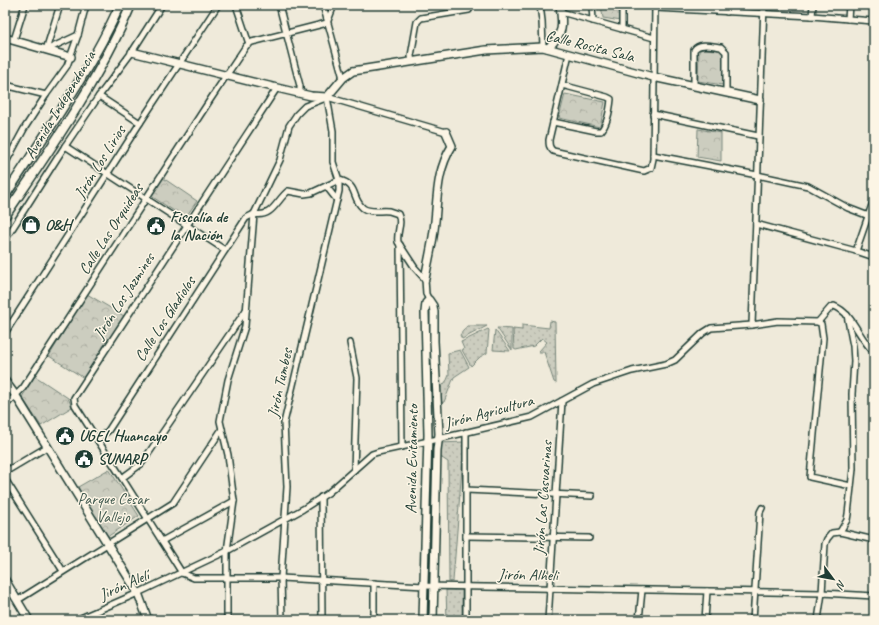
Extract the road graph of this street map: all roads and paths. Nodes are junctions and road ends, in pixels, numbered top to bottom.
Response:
1 (25, 5) edge
2 (60, 5) edge
3 (86, 5) edge
4 (120, 5) edge
5 (131, 5) edge
6 (162, 5) edge
7 (218, 5) edge
8 (236, 5) edge
9 (279, 5) edge
10 (322, 5) edge
11 (334, 5) edge
12 (468, 5) edge
13 (540, 5) edge
14 (592, 5) edge
15 (622, 5) edge
16 (728, 5) edge
17 (764, 5) edge
18 (813, 5) edge
19 (849, 5) edge
20 (655, 6) edge
21 (695, 7) edge
22 (561, 9) edge
23 (728, 12) junction
24 (764, 14) junction
25 (812, 16) junction
26 (874, 17) edge
27 (848, 19) junction
28 (593, 21) junction
29 (327, 23) junction
30 (622, 29) junction
31 (286, 34) junction
32 (78, 35) junction
33 (5, 38) edge
34 (654, 38) junction
35 (14, 40) junction
36 (249, 44) junction
37 (546, 47) junction
38 (46, 50) junction
39 (132, 52) junction
40 (569, 54) junction
41 (71, 57) junction
42 (412, 62) junction
43 (180, 64) junction
44 (226, 76) junction
45 (653, 77) junction
46 (343, 78) junction
47 (562, 85) junction
48 (7, 86) edge
49 (694, 86) junction
50 (277, 88) junction
51 (300, 93) junction
52 (726, 93) junction
53 (5, 95) edge
54 (46, 95) junction
55 (99, 96) junction
56 (327, 98) junction
57 (760, 100) junction
58 (653, 114) junction
59 (554, 122) junction
60 (140, 123) junction
61 (446, 132) joint
62 (758, 136) junction
63 (65, 146) junction
64 (653, 155) junction
65 (5, 164) edge
66 (107, 174) junction
67 (757, 175) junction
68 (339, 180) junction
69 (326, 186) junction
70 (5, 196) edge
71 (146, 199) junction
72 (874, 199) edge
73 (337, 200) junction
74 (254, 214) junction
75 (5, 216) edge
76 (868, 216) junction
77 (874, 218) edge
78 (756, 224) junction
79 (186, 225) junction
80 (5, 240) edge
81 (400, 245) junction
82 (225, 250) junction
83 (856, 251) junction
84 (874, 257) edge
85 (426, 279) junction
86 (429, 300) junction
87 (247, 309) junction
88 (847, 315) junction
89 (819, 322) junction
90 (752, 325) junction
91 (5, 333) edge
92 (350, 343) dead end
93 (874, 352) edge
94 (5, 381) edge
95 (16, 396) junction
96 (562, 401) junction
97 (5, 406) edge
98 (222, 429) junction
99 (466, 432) junction
100 (97, 439) junction
101 (438, 439) junction
102 (428, 441) junction
103 (47, 446) junction
104 (402, 447) junction
105 (354, 470) junction
106 (5, 472) edge
107 (122, 478) junction
108 (5, 479) edge
109 (851, 486) junction
110 (466, 490) junction
111 (556, 494) junction
112 (592, 496) dead end
113 (321, 497) junction
114 (234, 501) junction
115 (762, 508) dead end
116 (148, 518) junction
117 (284, 518) junction
118 (840, 532) junction
119 (466, 536) junction
120 (554, 537) junction
121 (589, 538) dead end
122 (874, 540) edge
123 (162, 541) junction
124 (107, 543) junction
125 (227, 551) junction
126 (63, 571) junction
127 (182, 573) junction
128 (281, 578) junction
129 (227, 579) junction
130 (5, 580) edge
131 (321, 580) junction
132 (374, 583) junction
133 (424, 586) junction
134 (433, 586) junction
135 (465, 587) junction
136 (550, 589) junction
137 (642, 590) junction
138 (707, 591) junction
139 (755, 592) junction
140 (138, 593) junction
141 (822, 593) junction
142 (874, 596) edge
143 (18, 600) junction
144 (79, 619) edge
145 (29, 620) edge
146 (148, 620) edge
147 (221, 620) edge
148 (227, 620) edge
149 (240, 620) edge
150 (282, 620) edge
151 (322, 620) edge
152 (374, 620) edge
153 (423, 620) edge
154 (432, 620) edge
155 (466, 620) edge
156 (548, 620) edge
157 (639, 620) edge
158 (705, 620) edge
159 (753, 620) edge
160 (818, 620) edge

1 - 35 street
2 - 38 street
3 - 32 street
4 - 70 main road, Avenida Independencia
5 - 75 main road, Avenida Independencia
6 - 39 street
7 - 43 street, Jirón Los Lirios
8 - 36 street
9 - 31 street
10 - 29 street
11 - 29 street
12 - 42 street
13 - 37 street
14 - 28 street
15 - 30 street
16 - 23 street
17 - 24 street
18 - 25 street
19 - 27 street
20 - 21 street
20 - 34 street
21 - 23 street
22 - 28 street
22 - 37 street
23 - 24 street
24 - 25 street
24 - 57 street
25 - 27 street
26 - 27 street
28 - 30 street
29 - 31 street
29 - 46 street
30 - 34 street
31 - 36 street
31 - 51 street
32 - 38 street
32 - 41 street
33 - 35 street
34 - 45 street
35 - 38 street
36 - 44 street, Calle Las Orquideas
37 - 40 street, Calle Rosita Sala
37 - 42 street, Calle Rosita Sala
38 - 41 street
39 - 43 street
39 - 55 street
40 - 45 street, Calle Rosita Sala
40 - 47 street
41 - 54 street
42 - 46 street, Calle Rosita Sala
43 - 44 street
43 - 60 street, Jirón Los Lirios
44 - 50 street
44 - 71 street, Calle Las Orquideas
45 - 49 street, Calle Rosita Sala
45 - 58 street
46 - 56 street
47 - 59 street
47 - 59 street
48 - 53 street
48 - 54 street
49 - 52 street, Calle Rosita Sala
49 - 52 street
50 - 51 street
50 - 79 street, Jirón Los Jazmines
51 - 56 street
52 - 57 street, Calle Rosita Sala
54 - 65 street
55 - 60 street
55 - 63 street
56 - 61 street
56 - 68 street
56 - 74 street
57 - 62 street
58 - 62 street
58 - 64 street
59 - 64 street
60 - 66 street, Jirón Los Lirios
61 - 85 street
62 - 67 street
63 - 66 street
63 - 80 street
64 - 67 street
66 - 71 street
66 - 91 street, Jirón Los Lirios
67 - 76 street
67 - 78 street
68 - 69 street
68 - 73 street, Jirón Tumbes
68 - 81 street
69 - 73 street
69 - 74 street
71 - 79 street
71 - 95 street, Calle Las Orquideas
72 - 76 street
73 - 117 street, Jirón Tumbes
74 - 82 street, Calle Los Gladiolos
74 - 87 street
76 - 77 street
76 - 83 street
78 - 83 street
78 - 90 street
79 - 82 street
79 - 100 street, Jirón Los Jazmines
81 - 85 street
81 - 104 street
82 - 100 street, Calle Los Gladiolos
83 - 84 street
85 - 86 street, Avenida Evitamiento
86 - 101 street, Avenida Evitamiento
86 - 102 street, Avenida Evitamiento
87 - 98 street
87 - 107 street
88 - 89 street
88 - 93 street
88 - 109 street
89 - 90 street, Jirón Agricultura
89 - 109 street
90 - 96 street, Jirón Agricultura
92 - 105 street
94 - 95 street
95 - 97 street, Calle Las Orquideas
95 - 103 street
96 - 99 street, Jirón Agricultura
96 - 111 street, Jirón Las Casuarinas
98 - 114 street
98 - 116 street
99 - 101 street, Jirón Agricultura
99 - 110 street
100 - 107 street
101 - 102 street, Jirón Agricultura
101 - 134 street, Avenida Evitamiento
102 - 104 street, Jirón Agricultura
102 - 133 street, Avenida Evitamiento
103 - 106 street
103 - 124 street
104 - 105 street, Jirón Agricultura
105 - 113 street, Jirón Agricultura
107 - 116 street
108 - 126 street
109 - 118 street
110 - 111 street
110 - 119 street
111 - 112 street
111 - 120 street, Jirón Las Casuarinas
113 - 117 street, Jirón Agricultura
113 - 131 street
114 - 123 street
114 - 125 street
115 - 139 street
116 - 123 street
116 - 124 street
117 - 125 street, Jirón Agricultura
117 - 128 street, Jirón Tumbes
118 - 122 street
118 - 141 street
119 - 120 street
119 - 135 street
120 - 121 street
120 - 136 street, Jirón Las Casuarinas
123 - 127 street
124 - 126 street
124 - 140 street
125 - 127 street, Jirón Agricultura
125 - 129 street
126 - 143 street
127 - 129 street, Jirón Alheli
127 - 140 street, Jirón Alelí
128 - 129 street, Jirón Alheli
128 - 131 street, Jirón Alheli
128 - 150 street, Jirón Tumbes
129 - 148 street
130 - 143 street
131 - 132 street, Jirón Alheli
131 - 151 street
132 - 133 street, Jirón Alheli
132 - 152 street
133 - 134 street, Jirón Alheli
133 - 153 street, Avenida Evitamiento
134 - 135 street, Jirón Alheli
134 - 154 street, Avenida Evitamiento
135 - 136 street, Jirón Alheli
135 - 155 street
136 - 137 street, Jirón Alheli
136 - 156 street, Jirón Las Casuarinas
137 - 138 street, Jirón Alheli
137 - 157 street
138 - 139 street, Jirón Alheli
138 - 158 street
139 - 141 street, Jirón Alheli
139 - 159 street
140 - 144 street, Jirón Alelí
140 - 146 street
141 - 142 street, Jirón Alheli
141 - 160 street
143 - 145 street
147 - 148 street
148 - 149 street

